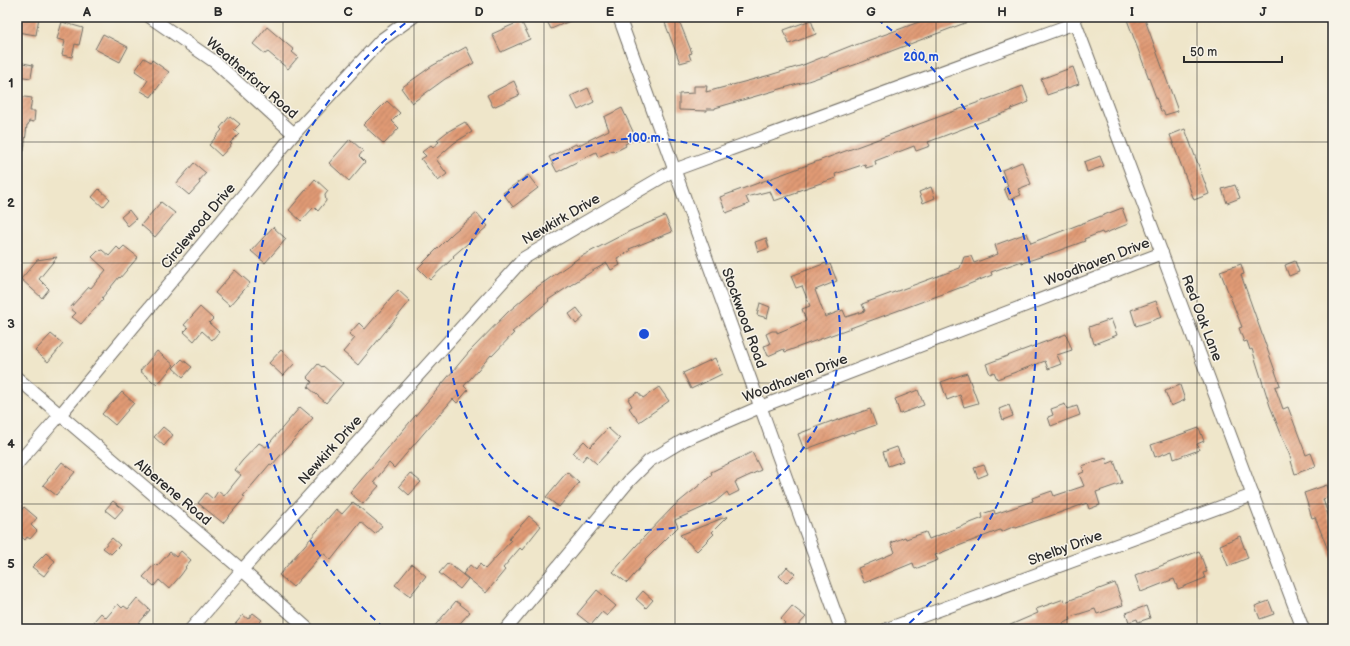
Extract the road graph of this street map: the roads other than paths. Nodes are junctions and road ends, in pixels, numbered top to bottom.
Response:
1 (150, 17) edge
2 (413, 17) edge
3 (618, 17) edge
4 (1074, 20) edge
5 (294, 134) junction
6 (674, 170) junction
7 (1162, 253) junction
8 (17, 378) edge
9 (760, 407) junction
10 (60, 415) junction
11 (17, 464) edge
12 (1253, 495) junction
13 (242, 570) junction
14 (191, 629) edge
15 (308, 629) edge
16 (506, 629) edge
17 (841, 629) edge
18 (887, 629) edge
19 (1303, 629) edge

1 - 5 street, Weatherford Road
2 - 5 street, Circlewood Drive
3 - 6 street, Stockwood Road
4 - 6 street, Newkirk Drive
4 - 7 street, Red Oak Lane
5 - 10 street, Circlewood Drive
6 - 9 street, Stockwood Road
6 - 13 street, Newkirk Drive
7 - 9 street, Woodhaven Drive
7 - 12 street, Red Oak Lane
8 - 10 street, Alberene Road
9 - 16 street, Woodhaven Drive
9 - 17 street, Stockwood Road
10 - 11 street, Circlewood Drive
10 - 13 street, Alberene Road
12 - 18 street, Shelby Drive
12 - 19 street, Red Oak Lane
13 - 14 street, Newkirk Drive
13 - 15 street, Alberene Road

